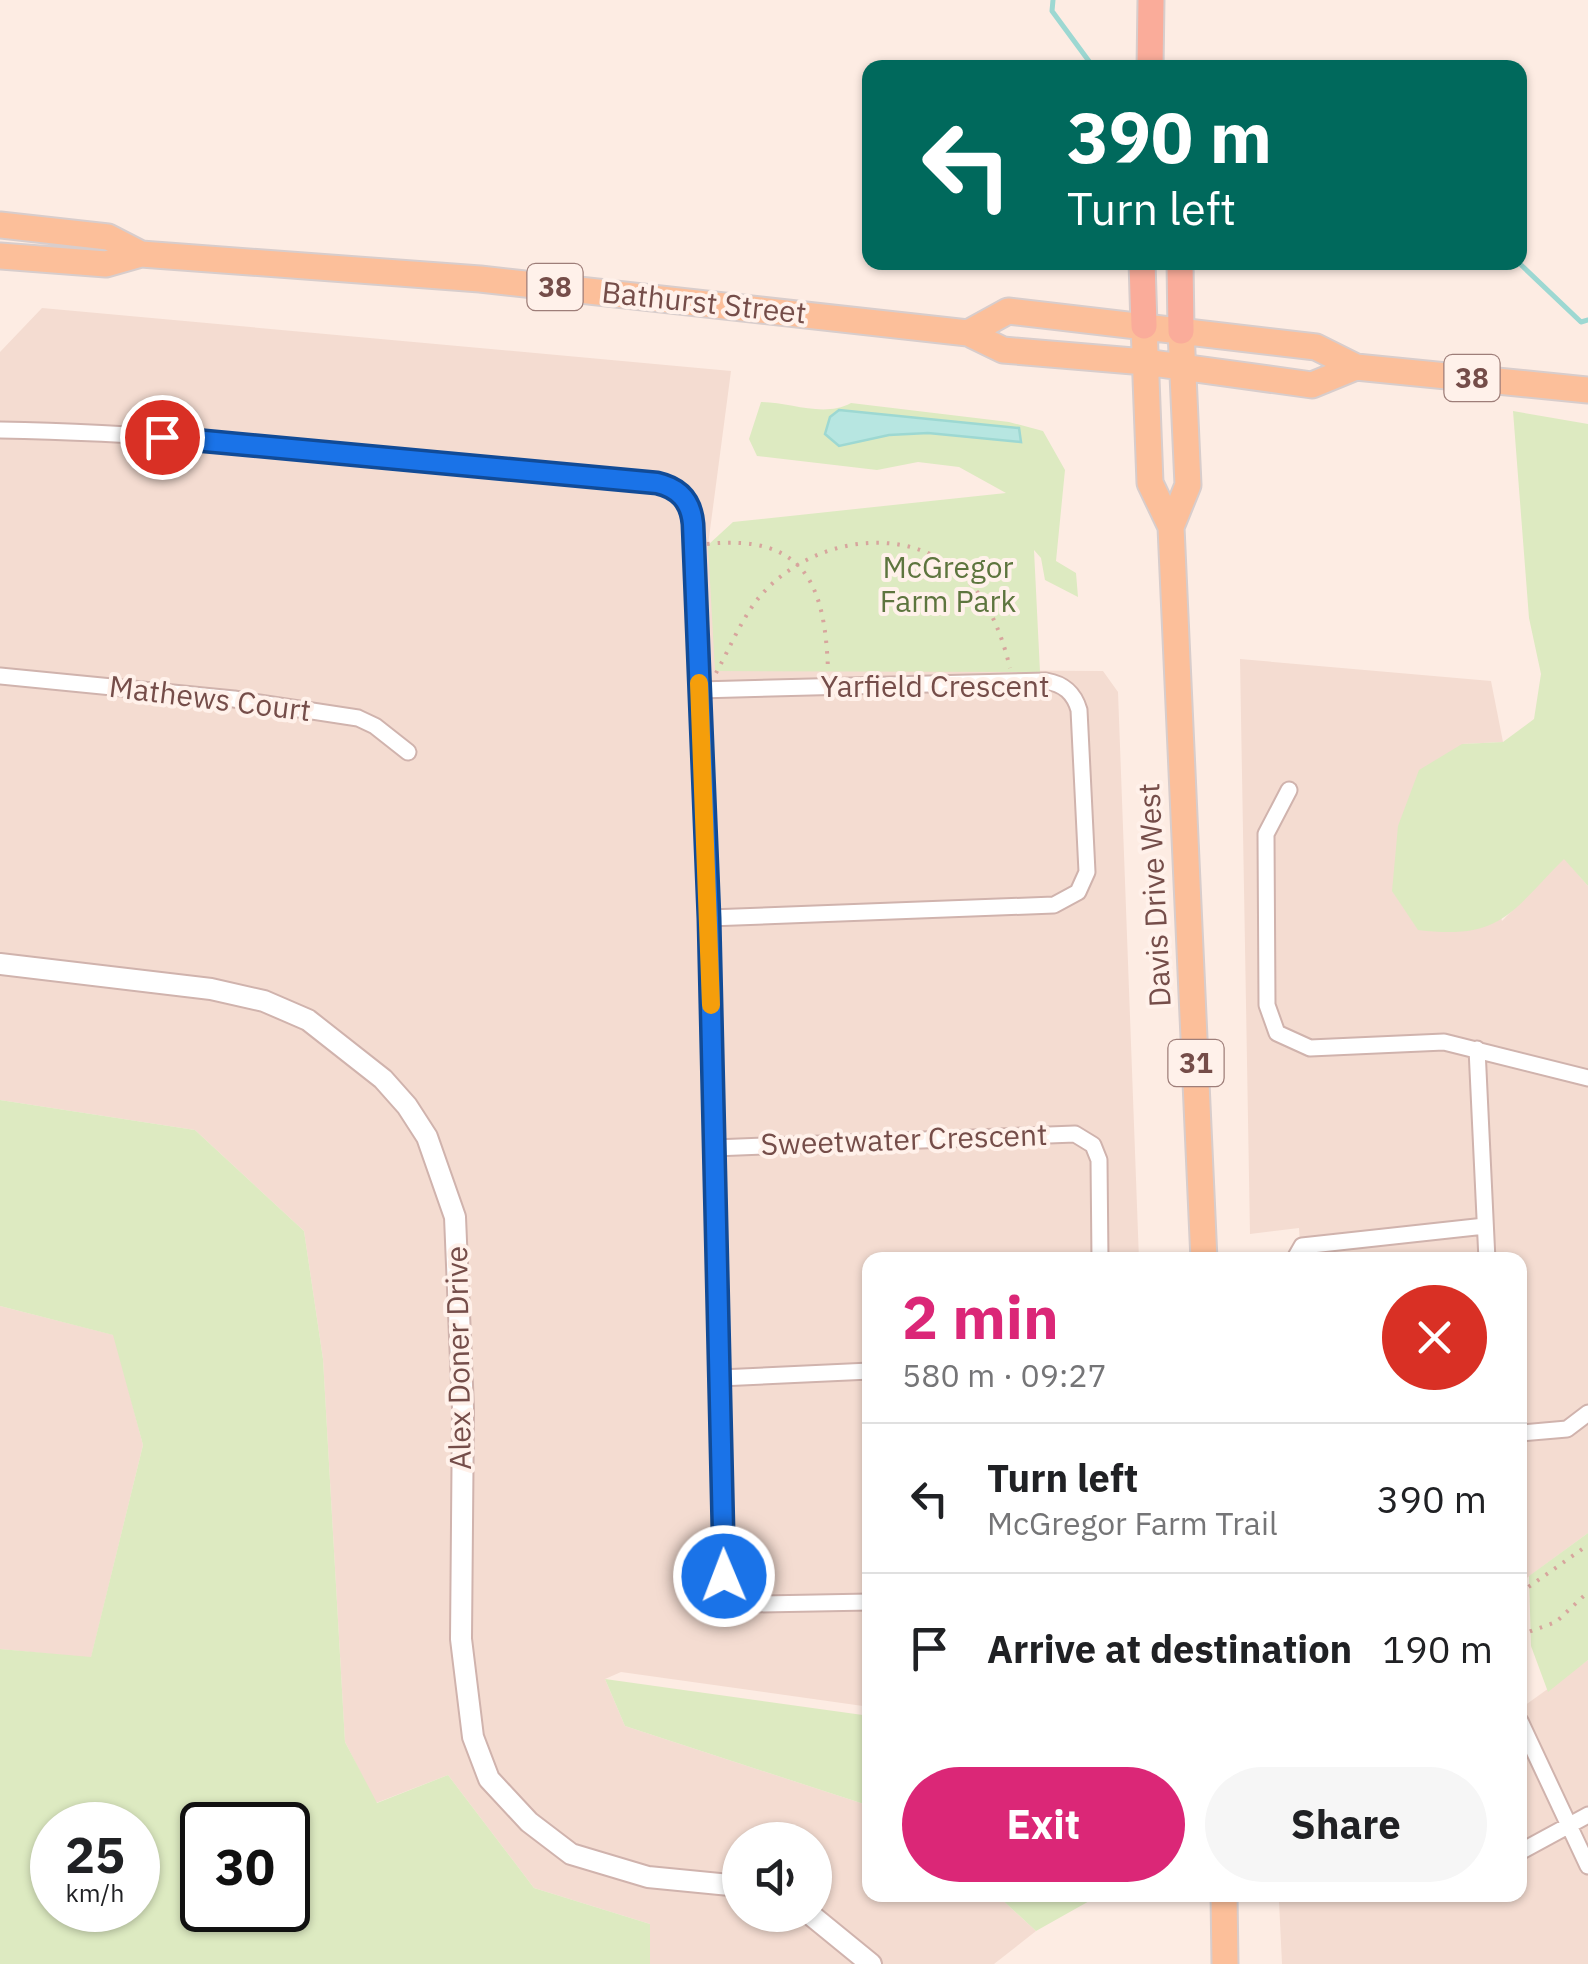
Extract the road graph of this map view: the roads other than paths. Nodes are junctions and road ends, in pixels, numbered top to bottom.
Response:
1 (1150, 0) edge
2 (1153, 60) edge
3 (0, 225) edge
4 (141, 254) junction
5 (0, 256) edge
6 (1142, 270) edge
7 (1180, 270) edge
8 (1144, 326) junction
9 (1181, 331) junction
10 (968, 333) junction
11 (1144, 362) junction
12 (1356, 367) junction
13 (1180, 370) junction
14 (1588, 390) edge
15 (0, 430) edge
16 (1171, 527) junction
17 (0, 676) edge
18 (702, 690) junction
19 (408, 752) dead end
20 (1289, 790) dead end
21 (709, 918) junction
22 (0, 964) edge
23 (1477, 1048) junction
24 (1588, 1078) edge
25 (714, 1148) junction
26 (1485, 1226) junction
27 (1100, 1252) edge
28 (1204, 1252) edge
29 (1299, 1252) edge
30 (1487, 1252) edge
31 (862, 1371) edge
32 (720, 1378) junction
33 (1588, 1413) edge
34 (1527, 1432) edge
35 (862, 1602) edge
36 (1527, 1736) edge
37 (1588, 1815) edge
38 (1570, 1827) junction
39 (1527, 1848) edge
40 (1588, 1866) edge
41 (722, 1884) edge
42 (1224, 1902) edge
43 (832, 1932) edge
44 (871, 1964) edge
45 (1225, 1964) edge

1 - 2 highway
3 - 4 main road, Bathurst Street / 38
4 - 5 main road, Bathurst Street / 38
4 - 10 main road, Bathurst Street / 38
6 - 8 highway, Davis Drive West / 31
7 - 9 highway, Davis Drive West / 31
8 - 9 main road, Bathurst Street / 38
8 - 10 main road, Bathurst Street / 38
8 - 11 main road, Davis Drive West / 31
9 - 12 main road, Bathurst Street / 38
9 - 13 main road, Davis Drive West / 31
10 - 11 main road, Bathurst Street / 38
11 - 13 main road, Bathurst Street / 38
11 - 16 main road, Davis Drive West / 31
12 - 13 main road, Bathurst Street / 38
12 - 14 main road, Bathurst Street / 38
13 - 16 main road, Davis Drive West / 31
15 - 18 street
16 - 28 main road, Davis Drive West / 31
17 - 19 street, Mathews Court
18 - 21 street
18 - 21 street, Yarfield Crescent
20 - 23 street
21 - 25 street
22 - 41 street, Alex Doner Drive
23 - 24 street
23 - 26 street
25 - 27 street, Sweetwater Crescent
25 - 32 street
26 - 29 street
26 - 30 street
31 - 32 street
32 - 35 street
33 - 34 street
36 - 38 street
37 - 38 street
38 - 39 street
38 - 40 street
42 - 45 main road
43 - 44 street

